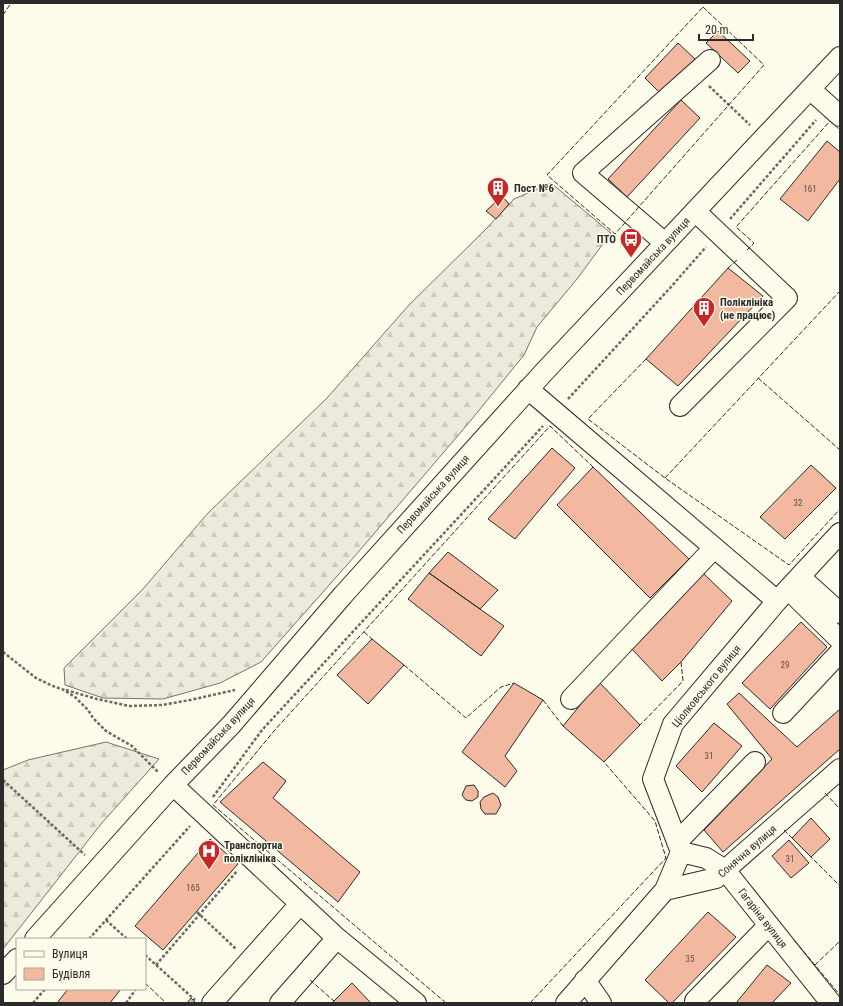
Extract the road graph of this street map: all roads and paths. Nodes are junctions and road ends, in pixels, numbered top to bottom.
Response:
1 (840, 57) edge
2 (703, 66) joint
3 (810, 89) junction
4 (840, 116) edge
5 (764, 138) junction
6 (695, 211) junction
7 (665, 243) junction
8 (528, 390) junction
9 (680, 406) dead end
10 (840, 533) edge
11 (714, 548) junction
12 (788, 589) junction
13 (840, 613) edge
14 (840, 640) edge
15 (3, 652) edge
16 (840, 652) edge
17 (241, 688) dead end
18 (62, 689) junction
19 (572, 699) dead end
20 (783, 713) dead end
21 (262, 730) dead end
22 (755, 762) dead end
23 (840, 769) edge
24 (3, 780) edge
25 (172, 785) junction
26 (202, 812) junction
27 (679, 847) junction
28 (99, 868) junction
29 (238, 870) dead end
30 (725, 870) junction
31 (665, 890) junction
32 (300, 904) junction
33 (197, 912) dead end
34 (200, 915) junction
35 (106, 920) junction
36 (769, 925) junction
37 (36, 938) edge
38 (90, 938) edge
39 (127, 938) edge
40 (337, 938) junction
41 (146, 956) edge
42 (16, 960) edge
43 (249, 962) junction
44 (156, 965) junction
45 (3, 974) edge
46 (585, 980) junction
47 (44, 990) edge
48 (135, 990) edge
49 (695, 1001) dead end
50 (33, 1003) edge
51 (126, 1003) edge
52 (198, 1003) edge
53 (212, 1003) edge
54 (280, 1003) edge
55 (416, 1003) edge
56 (566, 1003) edge
57 (601, 1003) edge
58 (831, 1003) edge

1 - 3 street, Первомайська вулиця
2 - 5 path
2 - 7 street
3 - 4 street
3 - 5 street, Первомайська вулиця
5 - 6 street, Первомайська вулиця
6 - 7 street, Первомайська вулиця
6 - 9 street
7 - 8 street, Первомайська вулиця
8 - 11 street
8 - 25 street, Первомайська вулиця
10 - 12 street, Ціолковського вулиця
11 - 12 street
11 - 19 street
12 - 13 street
12 - 14 street
12 - 27 street, Ціолковського вулиця
15 - 18 path
16 - 20 street
17 - 18 path
18 - 25 path
21 - 26 path
22 - 27 street
23 - 30 street, Сонячна вулиця
24 - 28 path
25 - 26 street
25 - 28 street, Первомайська вулиця
26 - 32 street
26 - 35 path
27 - 30 street, Гагаріна вулиця
27 - 31 street
28 - 37 street, Первомайська вулиця
29 - 34 path
30 - 31 street, Сонячна вулиця
30 - 36 street, Гагаріна вулиця
31 - 46 street
32 - 40 street
32 - 43 street
33 - 34 path
34 - 43 path
34 - 44 path
35 - 38 path
35 - 39 path
36 - 49 street
36 - 58 street, Гагаріна вулиця
40 - 54 street
40 - 55 street
41 - 44 path
42 - 45 street
43 - 53 street
44 - 52 path
46 - 56 street
46 - 57 street
47 - 50 path
48 - 51 path

